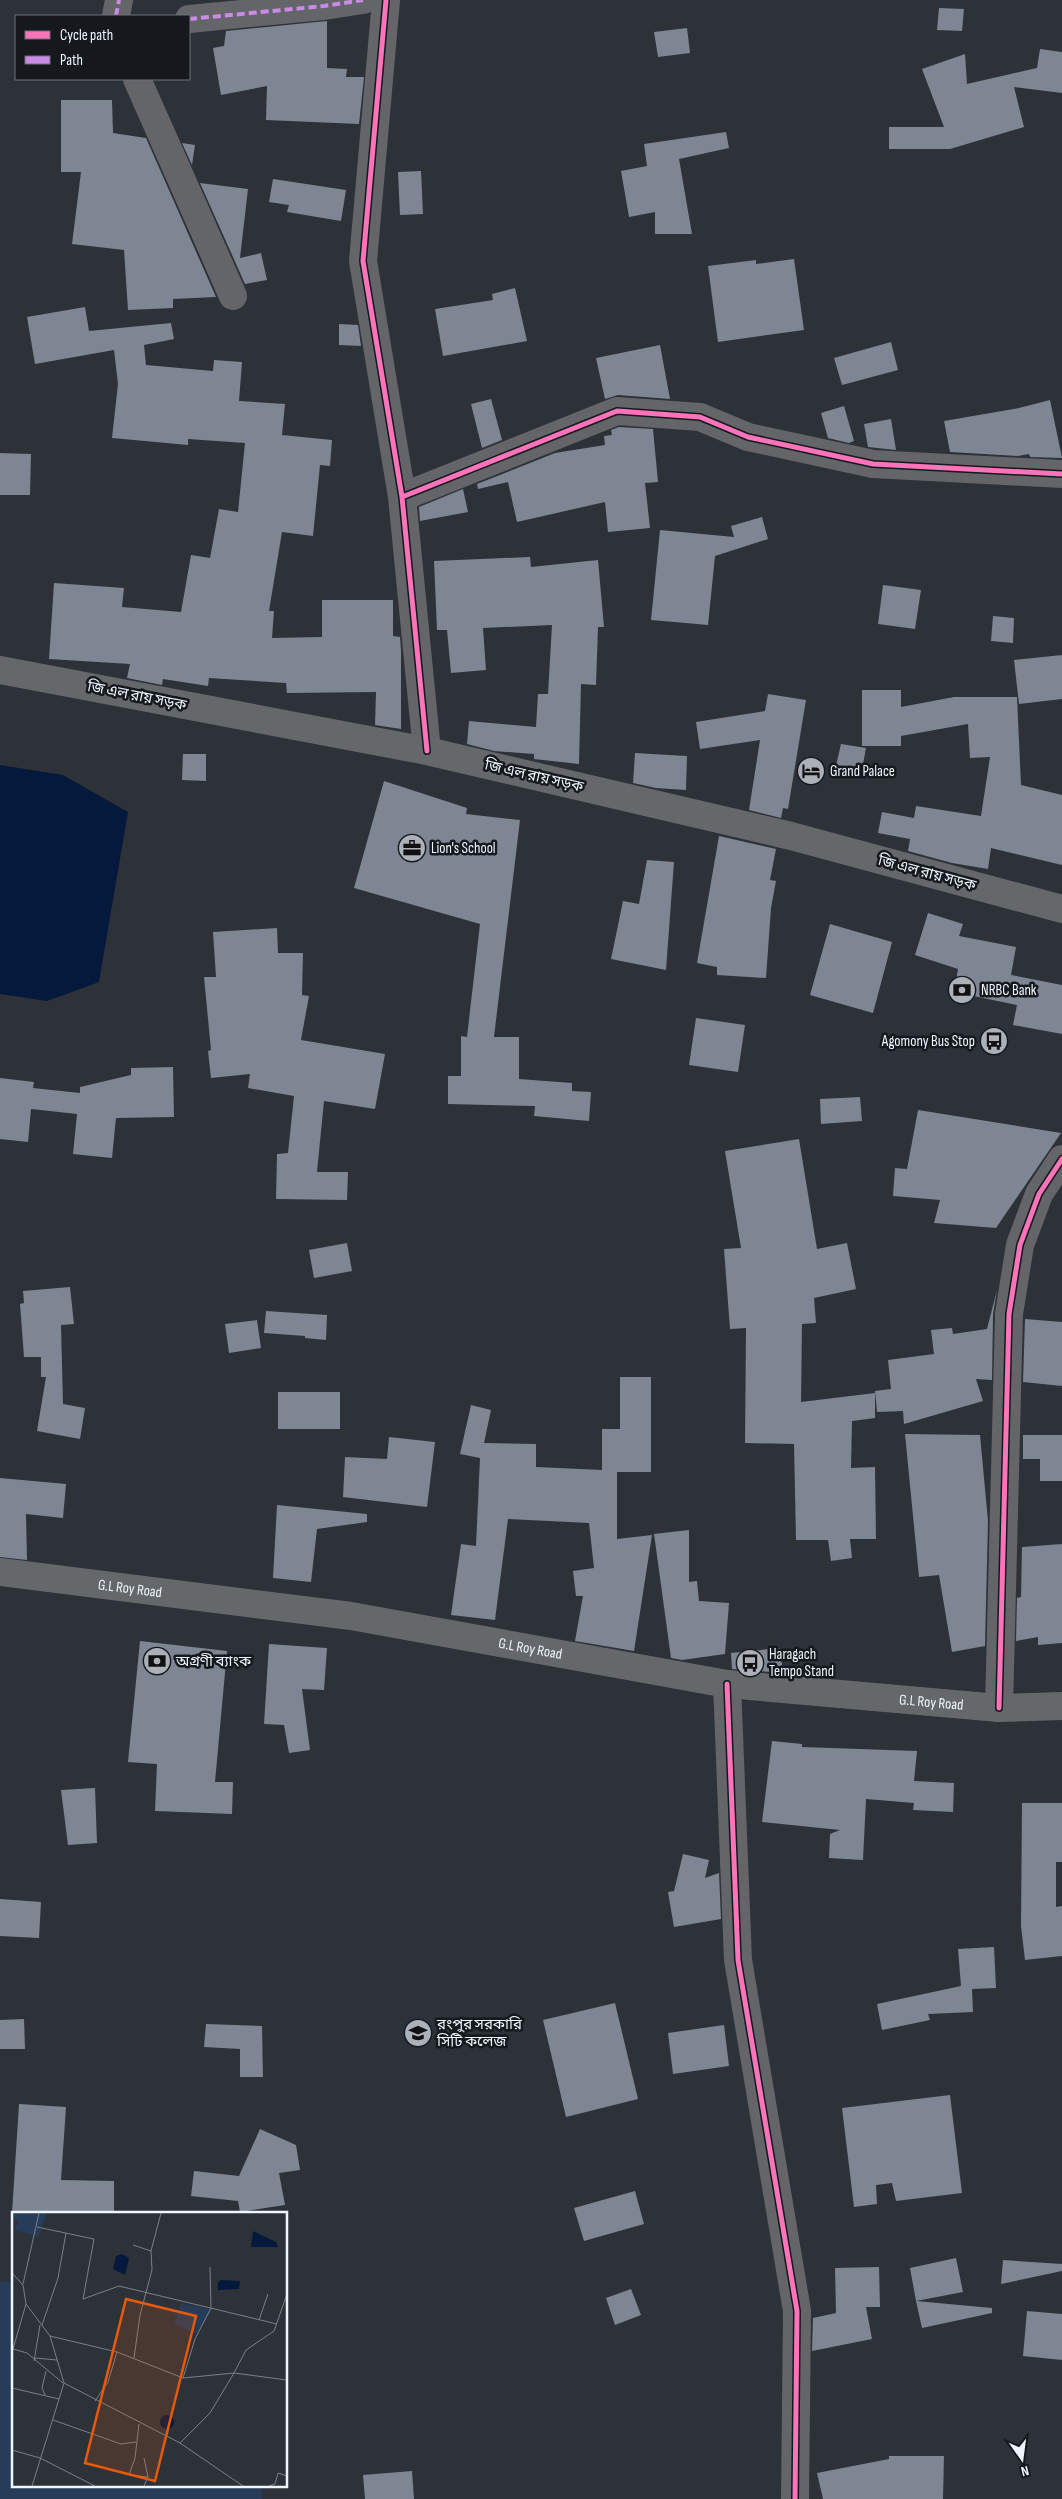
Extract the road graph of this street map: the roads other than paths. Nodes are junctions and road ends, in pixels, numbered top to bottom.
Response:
1 (119, 0) edge
2 (363, 0) edge
3 (386, 0) edge
4 (116, 15) edge
5 (190, 19) edge
6 (138, 80) edge
7 (233, 296) dead end
8 (1062, 474) edge
9 (402, 497) junction
10 (0, 670) edge
11 (427, 751) junction
12 (1062, 909) edge
13 (1062, 1159) edge
14 (0, 1572) edge
15 (727, 1684) junction
16 (1062, 1706) edge
17 (999, 1708) junction
18 (795, 2499) edge

1 - 4 street
2 - 5 street
3 - 9 street
6 - 7 street
8 - 9 street
9 - 11 street
10 - 11 main road, জি এল রায় সড়ক
11 - 12 main road, জি এল রায় সড়ক
13 - 17 street
14 - 15 main road, G.L Roy Road
15 - 17 main road, G.L Roy Road
15 - 18 street
16 - 17 main road, G.L Roy Road

